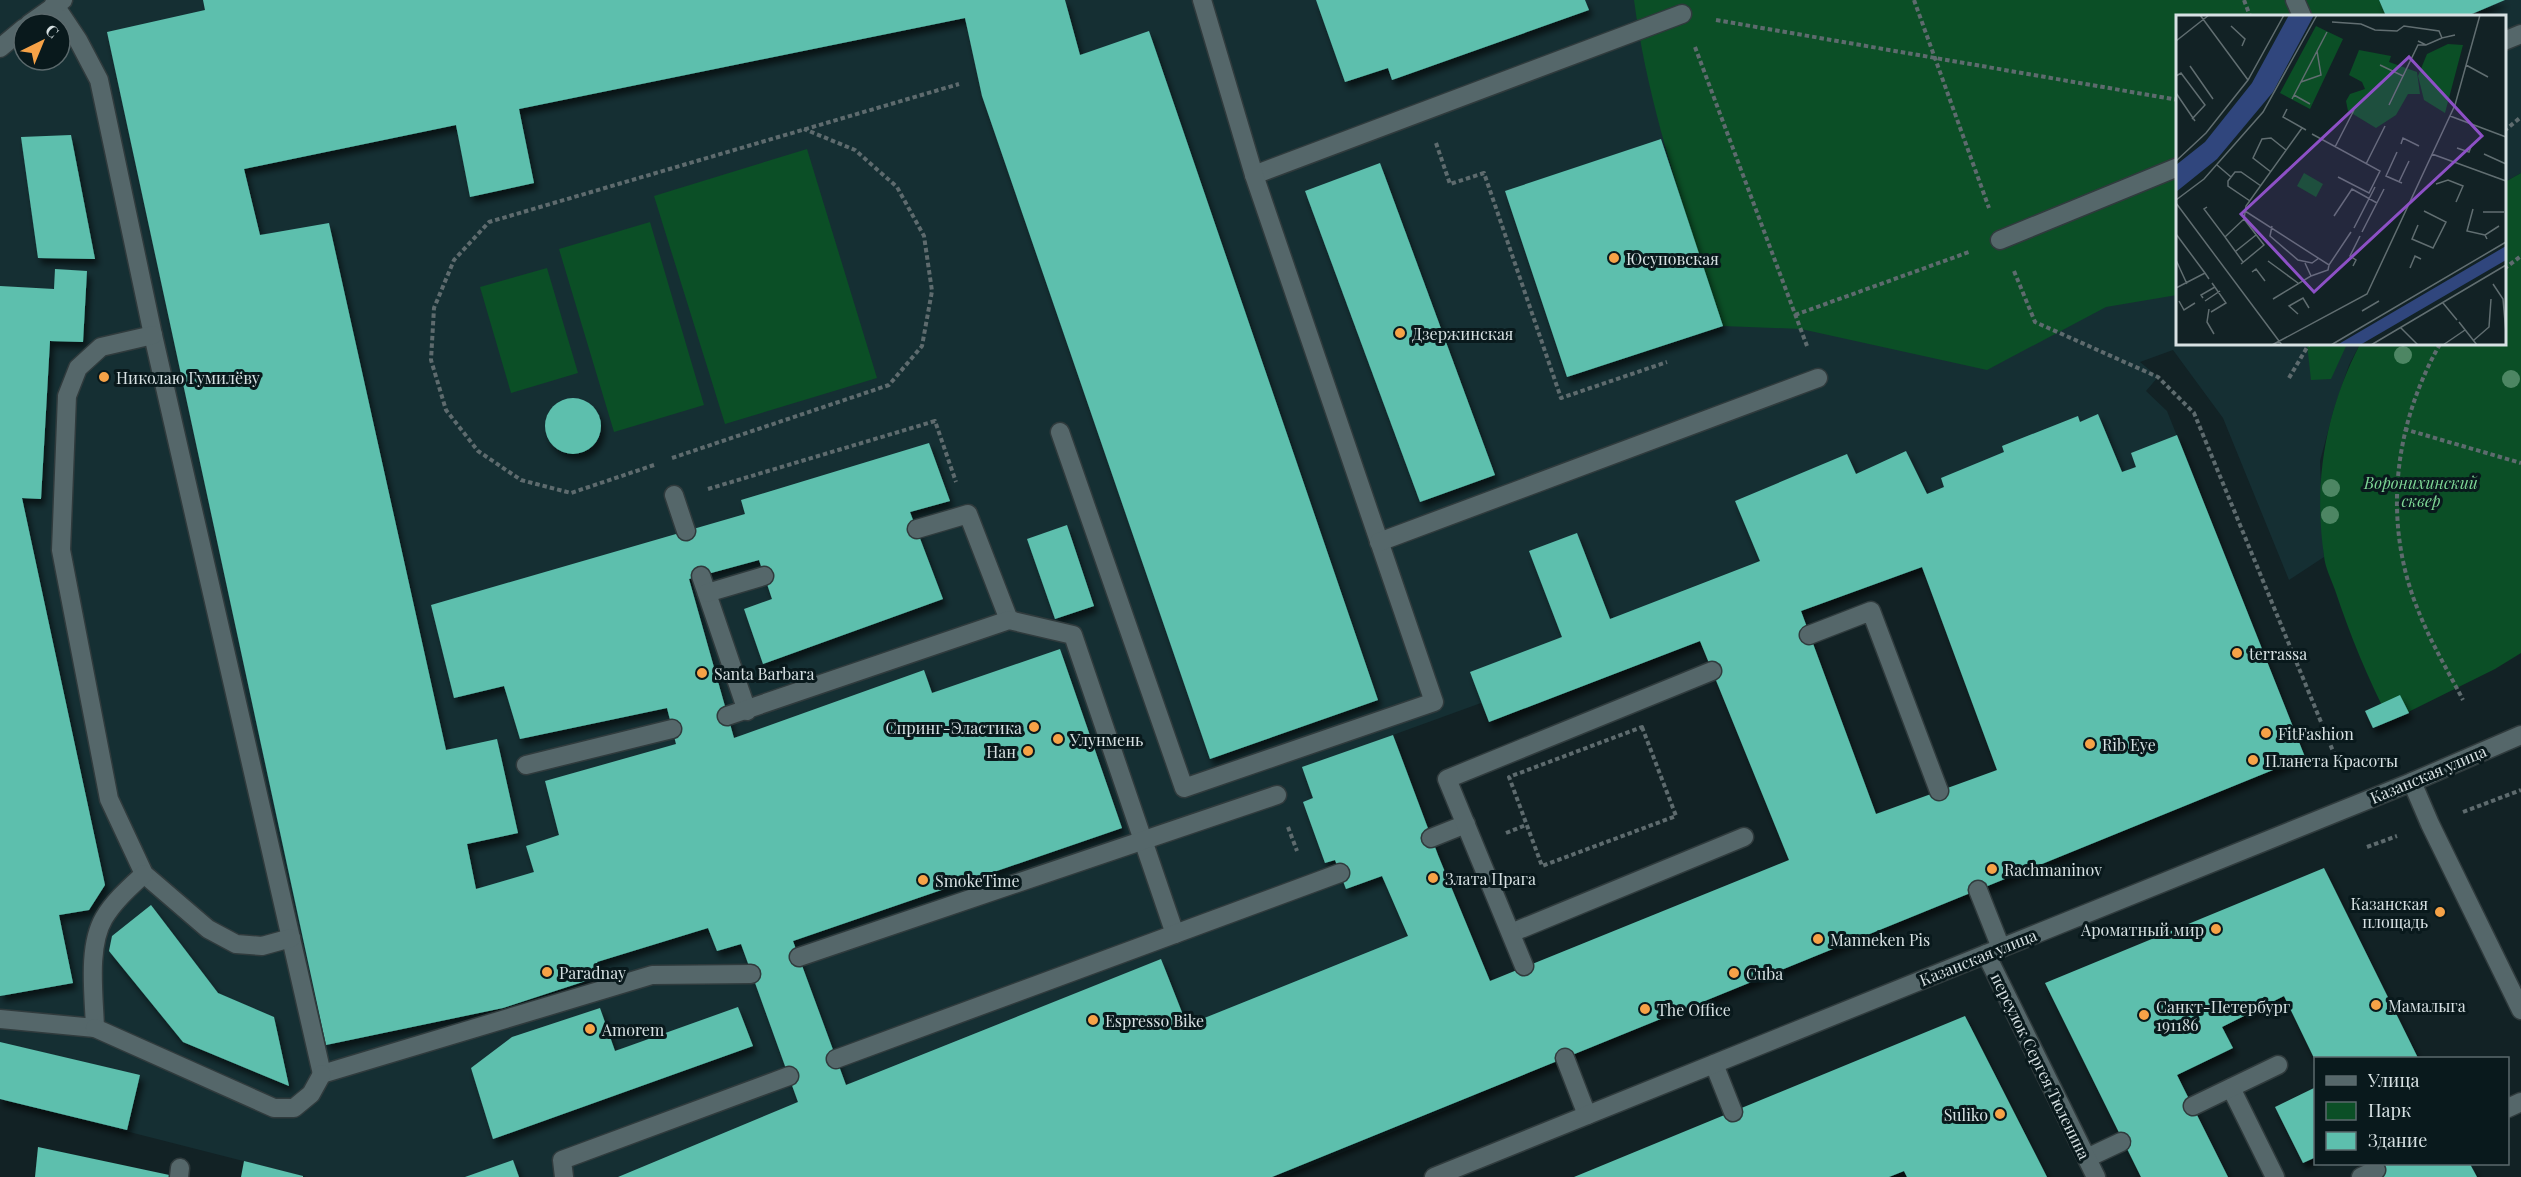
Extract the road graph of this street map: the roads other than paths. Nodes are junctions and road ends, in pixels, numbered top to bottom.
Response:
1 (1202, 0) edge
2 (2295, 0) edge
3 (58, 2) edge
4 (45, 12) edge
5 (1682, 15) road end
6 (2302, 15) edge
7 (2521, 34) edge
8 (12, 38) edge
9 (2506, 41) edge
10 (0, 48) edge
11 (2176, 169) edge
12 (1254, 175) junction
13 (2000, 240) road end
14 (153, 335) junction
15 (1818, 378) road end
16 (1060, 432) dead end
17 (674, 497) road end
18 (917, 529) dead end
19 (686, 531) dead end
20 (1379, 542) junction
21 (764, 576) dead end
22 (1009, 620) junction
23 (1809, 635) dead end
24 (1712, 671) dead end
25 (747, 711) junction
26 (727, 716) dead end
27 (672, 729) dead end
28 (2521, 735) edge
29 (526, 765) dead end
30 (2412, 782) junction
31 (1939, 791) dead end
32 (1277, 795) road end
33 (1466, 824) junction
34 (1744, 837) dead end
35 (1431, 838) dead end
36 (1144, 840) junction
37 (1340, 873) dead end
38 (144, 874) junction
39 (1978, 890) dead end
40 (1510, 933) junction
41 (1175, 934) junction
42 (291, 938) junction
43 (1993, 951) junction
44 (799, 957) dead end
45 (1524, 966) dead end
46 (751, 974) dead end
47 (2521, 1010) edge
48 (0, 1019) edge
49 (94, 1028) junction
50 (1565, 1058) dead end
51 (836, 1059) dead end
52 (1714, 1064) junction
53 (2278, 1065) dead end
54 (322, 1074) junction
55 (789, 1076) dead end
56 (2231, 1088) junction
57 (2193, 1106) dead end
58 (1733, 1112) dead end
59 (1587, 1115) junction
60 (2121, 1142) dead end
61 (2086, 1158) junction
62 (564, 1177) edge
63 (1434, 1177) edge
64 (2096, 1177) edge
65 (2275, 1177) edge

1 - 12 street
2 - 6 street
3 - 4 street
3 - 14 street
5 - 12 street
7 - 9 street
8 - 10 street
11 - 13 street
12 - 20 street
14 - 38 street
14 - 42 street
15 - 20 street
16 - 20 street
17 - 19 street
18 - 22 street
21 - 25 street
22 - 25 street
22 - 36 street
23 - 31 street
24 - 33 street
25 - 26 street
27 - 29 street
28 - 30 street, Казанская улица
30 - 43 street, Казанская улица
30 - 47 street
32 - 36 street
33 - 35 street
33 - 40 street
34 - 40 street
36 - 41 street
36 - 44 street
37 - 41 street
38 - 42 street
38 - 49 street
39 - 43 street, переулок Сергея Тюленина
40 - 45 street
41 - 51 street
42 - 54 street
43 - 52 street, Казанская улица
43 - 61 street, переулок Сергея Тюленина
46 - 54 street
48 - 49 street
49 - 54 street
50 - 59 street
52 - 58 street
52 - 59 street, Казанская улица
53 - 56 street
55 - 62 street
56 - 57 street
56 - 65 street
59 - 63 street, Казанская улица
60 - 61 street
61 - 64 street, переулок Сергея Тюленина

